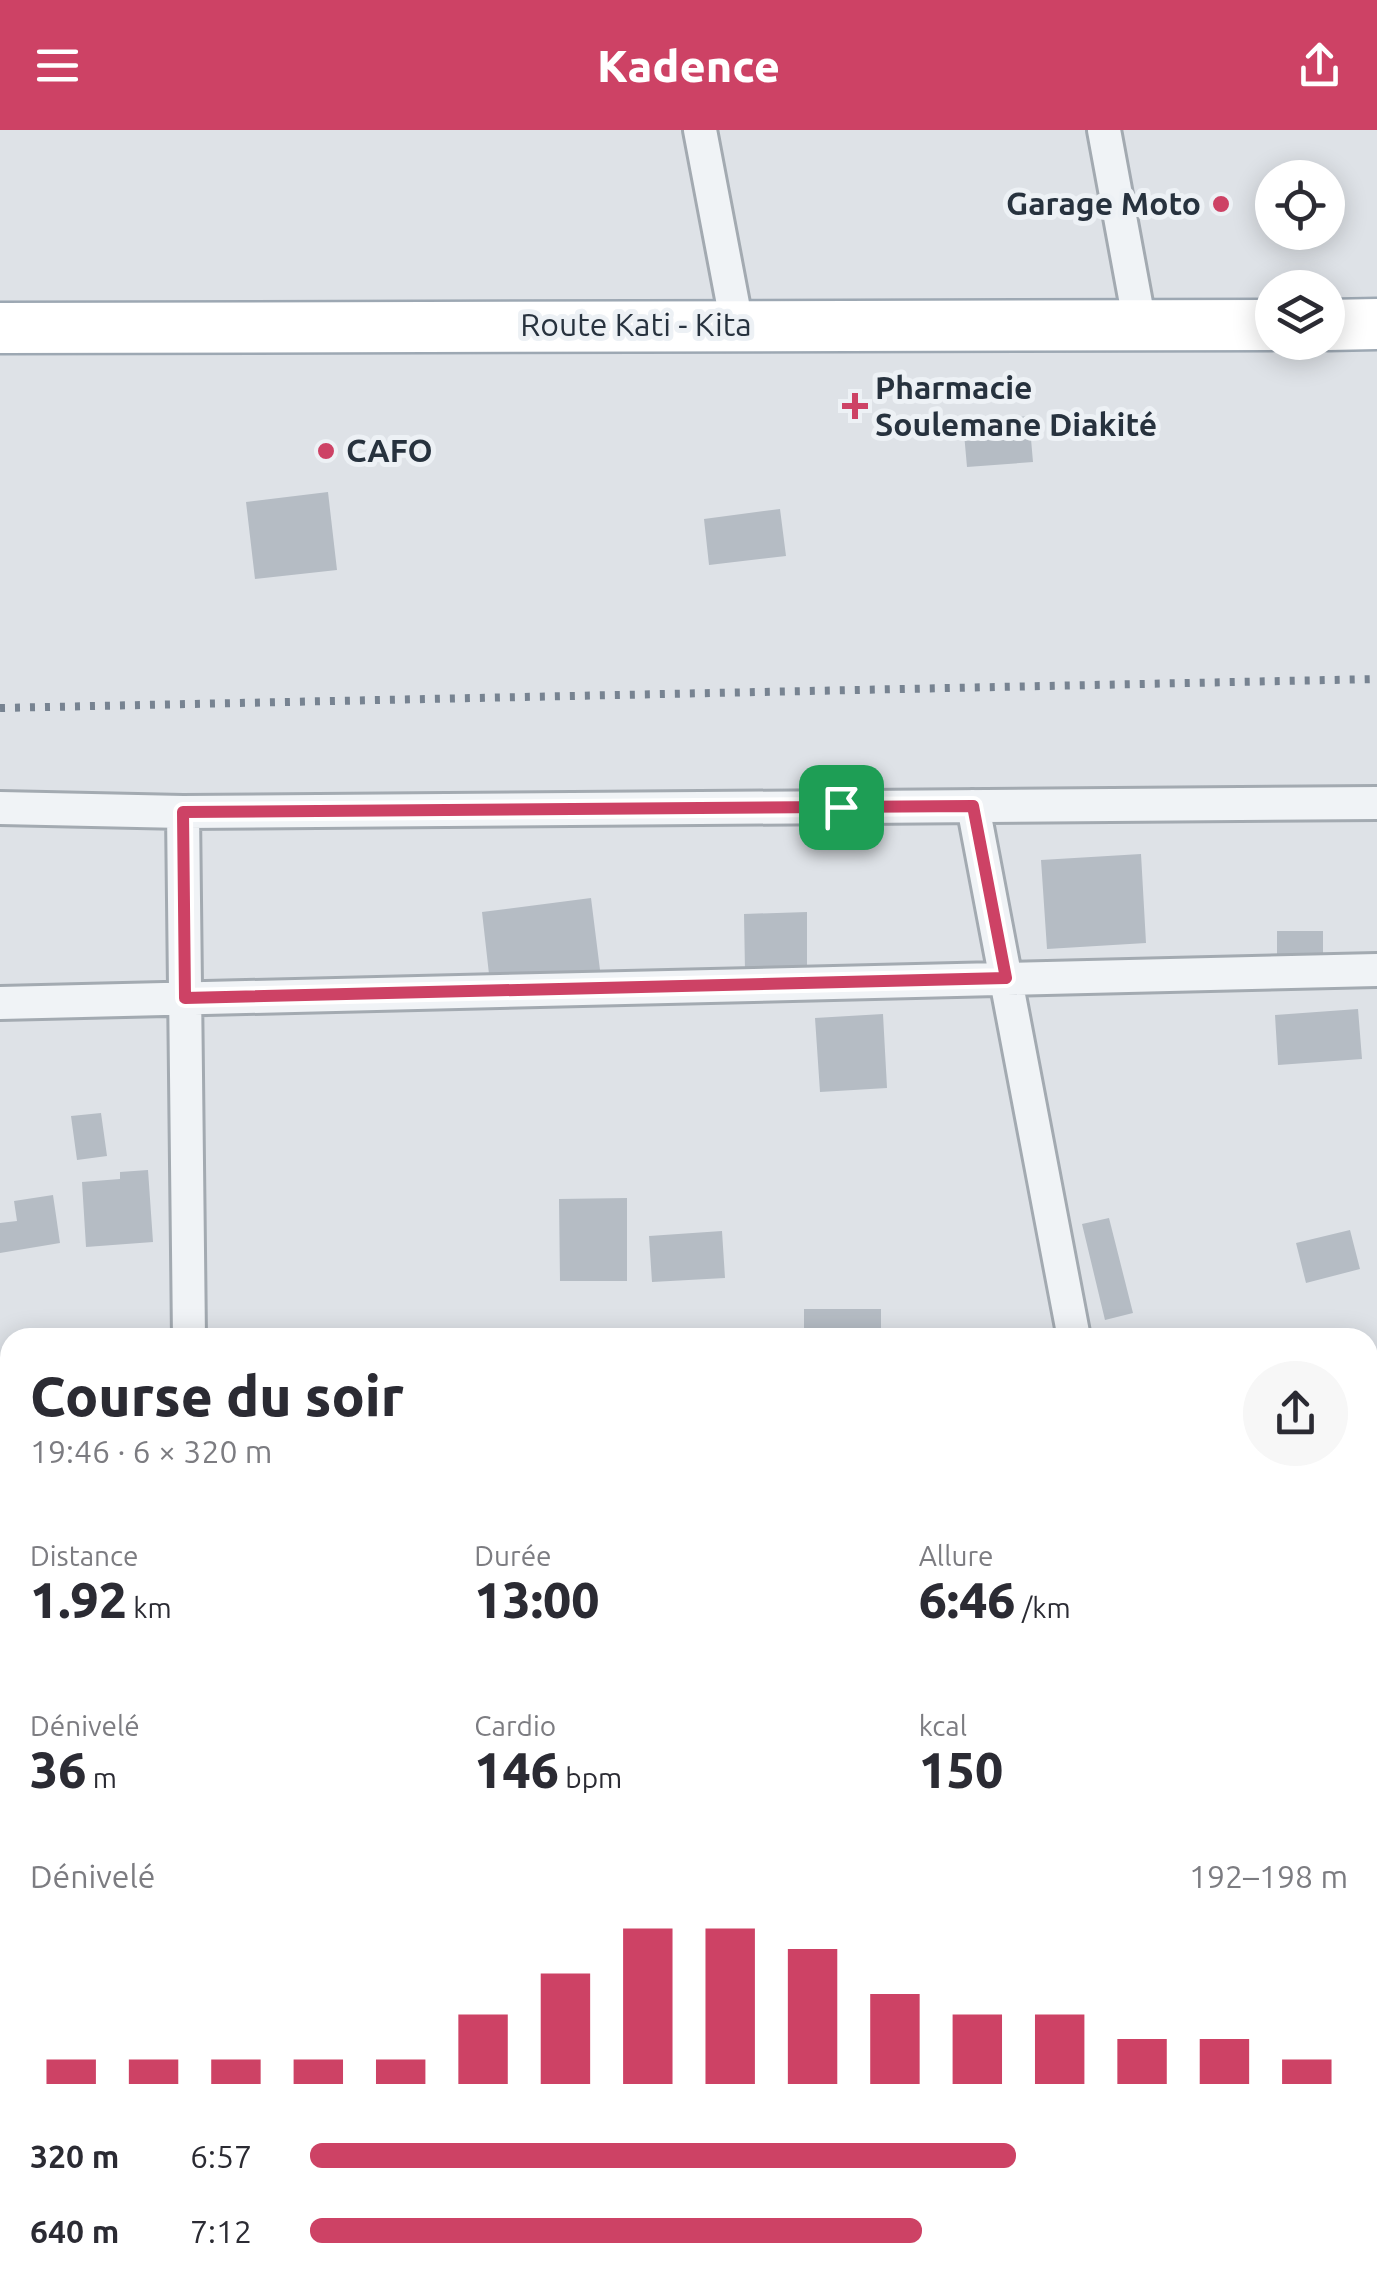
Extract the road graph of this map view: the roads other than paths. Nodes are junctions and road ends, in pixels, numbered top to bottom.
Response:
1 (700, 130) edge
2 (1104, 130) edge
3 (737, 324) junction
4 (1345, 324) edge
5 (1377, 324) edge
6 (1140, 325) junction
7 (1255, 325) edge
8 (0, 328) edge
9 (1377, 803) edge
10 (973, 806) junction
11 (0, 808) edge
12 (183, 812) junction
13 (1377, 970) edge
14 (1006, 978) junction
15 (185, 998) junction
16 (0, 1003) edge
17 (189, 1328) edge
18 (1072, 1328) edge

1 - 3 street
2 - 6 street
3 - 6 main road, Route Kati - Kita
3 - 8 main road, Route Kati - Kita
4 - 5 main road
6 - 7 main road, Route Kati - Kita
9 - 10 street
10 - 12 street
10 - 14 street
11 - 12 street
12 - 15 street
13 - 14 street
14 - 15 street
14 - 18 street
15 - 16 street
15 - 17 street

